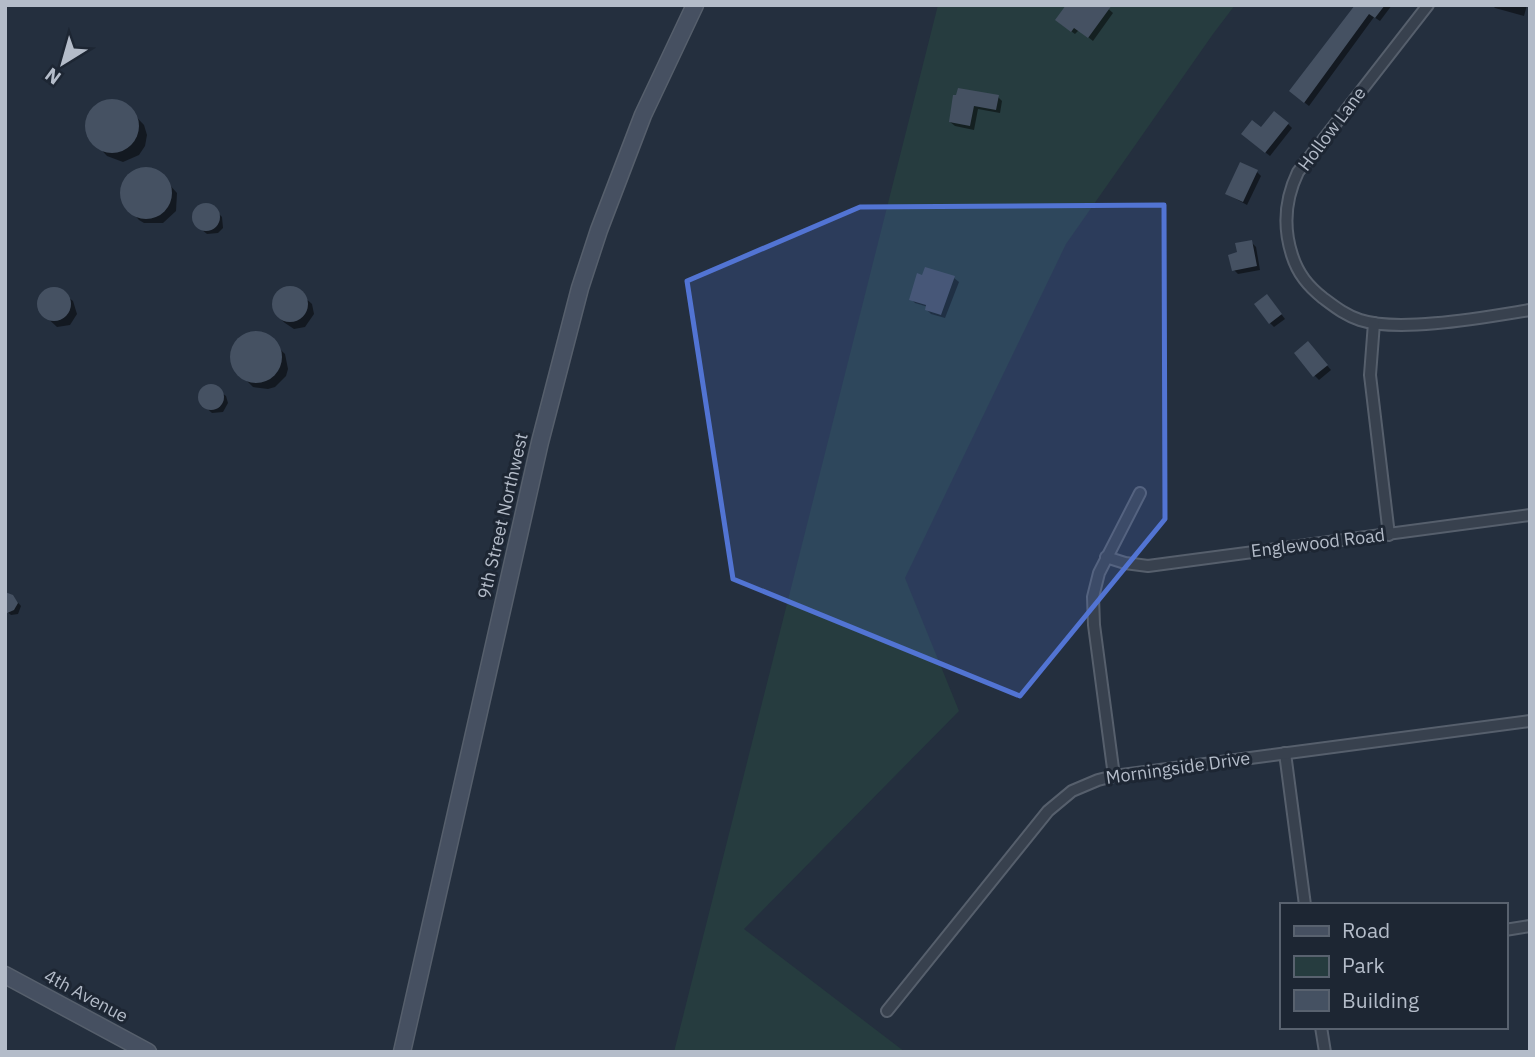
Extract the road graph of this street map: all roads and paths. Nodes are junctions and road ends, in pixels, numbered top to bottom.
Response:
1 (695, 5) edge
2 (1428, 5) edge
3 (1530, 310) edge
4 (1374, 323) junction
5 (1140, 493) dead end
6 (1530, 515) edge
7 (1390, 535) junction
8 (1106, 557) junction
9 (1530, 720) edge
10 (1284, 753) junction
11 (1114, 776) junction
12 (1305, 903) edge
13 (1530, 926) edge
14 (1507, 930) edge
15 (5, 975) edge
16 (887, 1011) dead end
17 (1321, 1029) edge
18 (148, 1052) edge
19 (402, 1052) edge
20 (1325, 1052) edge

1 - 19 street, 9th Street Northwest
2 - 4 street, Hollow Lane
3 - 4 street, Hollow Lane
4 - 7 street
5 - 8 street
6 - 7 street, Englewood Road
7 - 8 street, Englewood Road
8 - 11 street
9 - 10 street, Morningside Drive
10 - 11 street, Morningside Drive
10 - 12 street
11 - 16 street, Morningside Drive
13 - 14 street
15 - 18 street, 4th Avenue
17 - 20 street

